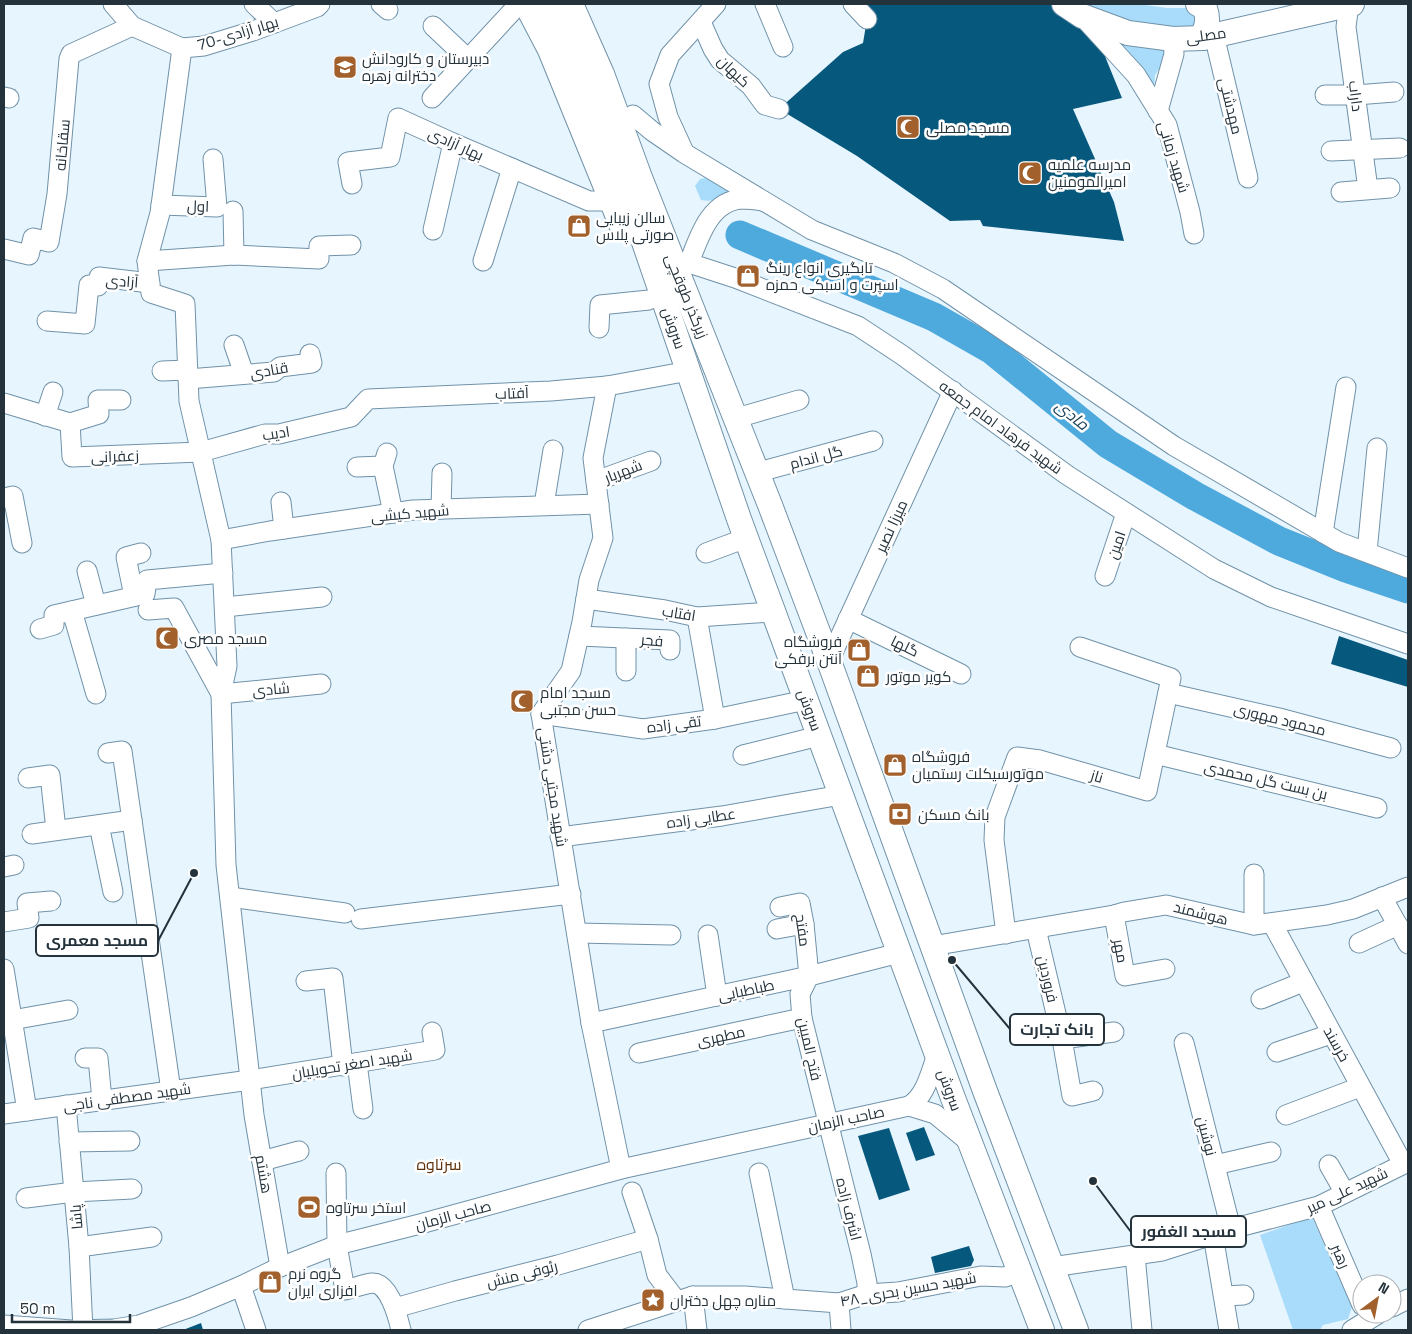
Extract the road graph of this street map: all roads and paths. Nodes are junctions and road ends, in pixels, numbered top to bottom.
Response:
1 (254, 4) edge
2 (520, 4) edge
3 (526, 4) edge
4 (551, 4) edge
5 (571, 4) edge
6 (588, 4) edge
7 (716, 4) edge
8 (765, 4) edge
9 (853, 4) edge
10 (1198, 4) edge
11 (1350, 4) edge
12 (317, 5) edge
13 (1073, 10) edge
14 (124, 11) edge
15 (868, 19) dead end
16 (701, 22) junction
17 (274, 23) junction
18 (434, 26) dead end
19 (1208, 36) junction
20 (1173, 39) junction
21 (182, 48) junction
22 (783, 48) dead end
23 (468, 59) junction
24 (1394, 92) dead end
25 (1326, 95) dead end
26 (1356, 95) junction
27 (432, 98) dead end
28 (779, 109) dead end
29 (1158, 111) junction
30 (633, 115) junction
31 (453, 144) junction
32 (1400, 148) dead end
33 (1363, 150) junction
34 (1331, 152) dead end
35 (684, 153) junction
36 (213, 159) dead end
37 (512, 168) junction
38 (1248, 178) dead end
39 (352, 184) dead end
40 (1390, 188) dead end
41 (1368, 189) junction
42 (1340, 192) dead end
43 (612, 201) junction
44 (763, 201) junction
45 (161, 205) junction
46 (233, 211) dead end
47 (433, 230) dead end
48 (1194, 234) dead end
49 (351, 245) dead end
50 (4, 249) edge
51 (234, 255) junction
52 (482, 261) dead end
53 (147, 262) junction
54 (688, 263) junction
55 (150, 283) junction
56 (649, 300) junction
57 (47, 321) dead end
58 (599, 328) dead end
59 (234, 345) dead end
60 (310, 354) dead end
61 (162, 371) dead end
62 (678, 373) junction
63 (244, 374) junction
64 (188, 375) junction
65 (607, 386) junction
66 (1346, 387) dead end
67 (953, 391) junction
68 (53, 392) dead end
69 (121, 400) dead end
70 (799, 400) dead end
71 (4, 403) edge
72 (45, 416) junction
73 (351, 417) joint
74 (740, 417) junction
75 (70, 423) junction
76 (873, 441) dead end
77 (1377, 448) dead end
78 (553, 450) dead end
79 (201, 452) junction
80 (650, 461) dead end
81 (357, 467) dead end
82 (759, 472) junction
83 (442, 473) dead end
84 (596, 481) junction
85 (4, 498) edge
86 (281, 502) dead end
87 (600, 504) junction
88 (770, 505) junction
89 (544, 506) junction
90 (441, 509) junction
91 (393, 513) junction
92 (1126, 513) junction
93 (743, 528) junction
94 (284, 529) junction
95 (1324, 533) junction
96 (222, 540) junction
97 (22, 543) dead end
98 (1366, 552) junction
99 (141, 553) dead end
100 (706, 553) dead end
101 (1408, 568) edge
102 (87, 571) dead end
103 (223, 573) junction
104 (1105, 576) dead end
105 (134, 596) junction
106 (322, 597) dead end
107 (586, 599) junction
108 (96, 605) junction
109 (225, 607) junction
110 (148, 610) dead end
111 (72, 611) junction
112 (773, 612) junction
113 (697, 617) junction
114 (848, 619) junction
115 (40, 630) dead end
116 (579, 636) junction
117 (626, 638) junction
118 (1408, 644) edge
119 (1080, 647) dead end
120 (670, 650) dead end
121 (829, 661) junction
122 (626, 671) dead end
123 (962, 674) dead end
124 (321, 684) dead end
125 (1168, 693) junction
126 (96, 694) dead end
127 (221, 694) junction
128 (806, 700) junction
129 (541, 714) junction
130 (715, 719) junction
131 (819, 736) junction
132 (1391, 748) dead end
133 (108, 754) dead end
134 (1155, 754) junction
135 (743, 755) dead end
136 (28, 778) dead end
137 (841, 795) junction
138 (1377, 808) dead end
139 (132, 820) junction
140 (99, 824) junction
141 (56, 830) junction
142 (32, 834) dead end
143 (560, 837) junction
144 (1254, 874) dead end
145 (1408, 887) edge
146 (113, 892) dead end
147 (570, 894) junction
148 (230, 897) junction
149 (1382, 897) junction
150 (51, 901) dead end
151 (780, 907) dead end
152 (1114, 915) junction
153 (4, 922) edge
154 (804, 924) junction
155 (1263, 924) junction
156 (1398, 925) junction
157 (777, 929) dead end
158 (1036, 929) junction
159 (577, 932) junction
160 (1006, 934) junction
161 (672, 935) dead end
162 (708, 935) dead end
163 (1359, 943) dead end
164 (1408, 944) edge
165 (932, 946) junction
166 (899, 953) junction
167 (4, 968) edge
168 (1165, 969) dead end
169 (809, 976) junction
170 (306, 981) dead end
171 (1303, 982) junction
172 (717, 996) junction
173 (1261, 999) dead end
174 (68, 1010) dead end
175 (802, 1018) junction
176 (12, 1020) junction
177 (591, 1023) junction
178 (432, 1032) dead end
179 (1114, 1032) dead end
180 (1331, 1034) junction
181 (1062, 1039) junction
182 (1184, 1043) dead end
183 (1277, 1052) dead end
184 (639, 1053) dead end
185 (937, 1056) junction
186 (85, 1058) dead end
187 (350, 1064) junction
188 (250, 1080) junction
189 (1360, 1087) junction
190 (171, 1091) junction
191 (1093, 1091) dead end
192 (102, 1100) junction
193 (66, 1105) junction
194 (909, 1106) junction
195 (363, 1109) dead end
196 (27, 1111) junction
197 (4, 1114) edge
198 (1286, 1115) dead end
199 (828, 1123) junction
200 (130, 1140) dead end
201 (69, 1142) junction
202 (970, 1143) junction
203 (299, 1151) dead end
204 (1271, 1152) dead end
205 (262, 1161) junction
206 (1405, 1163) edge
207 (1215, 1165) junction
208 (1329, 1165) dead end
209 (621, 1169) junction
210 (759, 1172) dead end
211 (336, 1173) dead end
212 (132, 1189) dead end
213 (74, 1192) junction
214 (632, 1192) dead end
215 (1344, 1194) junction
216 (26, 1198) dead end
217 (1319, 1206) junction
218 (1222, 1232) junction
219 (152, 1237) dead end
220 (648, 1239) junction
221 (337, 1245) junction
222 (79, 1246) junction
223 (1135, 1255) junction
224 (280, 1267) junction
225 (1052, 1267) junction
226 (1019, 1272) junction
227 (241, 1286) junction
228 (1352, 1290) edge
229 (867, 1294) junction
230 (1244, 1295) dead end
231 (685, 1298) junction
232 (785, 1300) junction
233 (1219, 1301) junction
234 (839, 1303) junction
235 (395, 1308) junction
236 (4, 1325) edge
237 (71, 1330) edge
238 (83, 1330) edge
239 (114, 1330) edge
240 (256, 1330) edge
241 (401, 1330) edge
242 (588, 1330) edge
243 (697, 1330) edge
244 (841, 1330) edge
245 (1042, 1330) edge
246 (1076, 1330) edge
247 (1142, 1330) edge
248 (1230, 1330) edge

1 - 17 street
2 - 23 street
3 - 43 main road
4 - 93 main road, سروش
5 - 88 main road, زیرگذر طوقچی
6 - 30 main road
7 - 16 street
8 - 22 street
9 - 15 street
10 - 19 main road
11 - 19 main road, مصلی
11 - 26 street, داراب
12 - 17 street, 70-بهار آزادی
13 - 20 main road, مصلی
13 - 29 street, شهید زمانی
14 - 21 street
14 - 50 street, سقاخانه
16 - 28 street, کیهان
16 - 35 street
17 - 21 street, 70-بهار آزادی
18 - 23 street
19 - 20 main road, مصلی
19 - 38 street, مهدشتی
20 - 29 street
21 - 45 street
23 - 27 street
24 - 26 street
25 - 26 street
26 - 33 street, داراب
29 - 48 street, شهید زمانی
30 - 35 street
30 - 54 main road
31 - 37 street, بهار آزادی
31 - 39 street, بهار آزادی
31 - 47 street
32 - 33 street
33 - 34 street
33 - 41 street, داراب
35 - 44 street
36 - 45 street, اول
37 - 43 street, بهار آزادی
37 - 52 street
40 - 41 street
41 - 42 street
43 - 56 main road
44 - 54 street
44 - 95 street
45 - 53 street
46 - 51 street
49 - 51 street
51 - 53 street
53 - 55 street
54 - 67 street, شهید فرهاد امام جمعه
54 - 74 main road
55 - 57 street, آزادی
55 - 64 street
56 - 58 street
56 - 62 main road
59 - 63 street
60 - 63 street, قنادی
61 - 64 street, قنادی
62 - 65 street, آفتاب
62 - 93 main road
63 - 64 street, قنادی
64 - 79 street
65 - 73 street, آفتاب
65 - 84 street, شهید مجتبی دشتی
66 - 95 street
67 - 92 street, شهید فرهاد امام جمعه
67 - 114 street, میرزا نصیر
68 - 72 street
69 - 75 street
70 - 74 street
71 - 72 street
72 - 75 street
73 - 79 street, ادیب
74 - 82 main road
75 - 79 street, زعفرانی
76 - 82 street, گل اندام
77 - 98 street
78 - 89 street
79 - 96 street
80 - 84 street, شهریار
81 - 91 street
82 - 88 main road
83 - 90 street
84 - 87 street, شهید مجتبی دشتی
85 - 97 street
86 - 94 street
87 - 89 street, شهید کیشی
87 - 107 street, شهید مجتبی دشتی
88 - 121 main road
89 - 90 street, شهید کیشی
90 - 91 street, شهید کیشی
91 - 94 street, شهید کیشی
92 - 104 street, امین
92 - 118 street, شهید فرهاد امام جمعه
93 - 100 street
93 - 112 main road, سروش
94 - 96 street, شهید کیشی
95 - 98 street
96 - 103 street
98 - 101 street
99 - 105 street
102 - 108 street
103 - 105 street
103 - 109 street
105 - 108 street
106 - 109 street
107 - 113 street, افتاب
107 - 116 street, شهید مجتبی دشتی
108 - 111 street
109 - 127 street
110 - 127 street
111 - 115 street
111 - 126 street
112 - 113 street, افتاب
112 - 128 main road, سروش
113 - 130 street
114 - 121 street, میرزا نصیر
114 - 123 street, گلها
116 - 117 street, فجر
116 - 129 street, شهید مجتبی دشتی
117 - 120 street, فجر
117 - 122 street, فجر
119 - 125 street
121 - 165 main road
124 - 127 street, شادی
125 - 132 street, محمود مهوری
125 - 134 street, ناز
127 - 148 street, هشتم
128 - 130 street, تقی زاده
128 - 131 main road, سروش
129 - 130 street, تقی زاده
129 - 143 street, شهید مجتبی دشتی
131 - 135 street
131 - 137 main road, سروش
133 - 139 street
134 - 138 street, بن بست گل محمدی
134 - 160 street, ناز
136 - 141 street
137 - 143 street, عطایی زاده
137 - 166 main road, سروش
139 - 140 street
139 - 190 street
140 - 141 street
140 - 146 street
141 - 142 street
143 - 147 street, شهید مجتبی دشتی
144 - 155 street
145 - 149 street, هوشمند
147 - 148 street
147 - 159 street, شهید مجتبی دشتی
148 - 188 street, هشتم
149 - 155 street, هوشمند
149 - 156 street
150 - 153 street
151 - 154 street, مفتح
152 - 155 street, هوشمند
152 - 158 street, هوشمند
152 - 168 street, مهر
154 - 157 street
154 - 169 street, مفتح
155 - 171 street, خرسند
156 - 163 street
156 - 164 street
158 - 160 street, هوشمند
158 - 181 street, فروردین
159 - 161 street
159 - 177 street, شهید مجتبی دشتی
160 - 165 street, هوشمند
162 - 172 street
165 - 225 main road
166 - 169 street, طباطبایی
166 - 185 main road, سروش
167 - 176 street
169 - 172 street, طباطبایی
169 - 175 street, فتح المبین
170 - 187 street
171 - 173 street
171 - 180 street, خرسند
172 - 177 street, طباطبایی
174 - 176 street
175 - 184 street, مطهری
175 - 199 street, فتح المبین
176 - 196 street
177 - 209 street, شهید مجتبی دشتی
178 - 187 street, شهید اصغر تحویلیان
179 - 181 street
180 - 183 street
180 - 189 street, خرسند
181 - 191 street, فروردین
182 - 207 street, نوشین
185 - 194 street
185 - 202 main road, سروش
186 - 192 street
187 - 188 street, شهید اصغر تحویلیان
187 - 195 street
188 - 190 street, شهید مصطفی ناجی
188 - 205 street, هشتم
189 - 198 street
189 - 206 street, خرسند
190 - 192 street, شهید مصطفی ناجی
192 - 193 street, شهید مصطفی ناجی
193 - 196 street, شهید مصطفی ناجی
193 - 201 street, پاشا
194 - 199 street, صاحب الزمان
194 - 202 street, صاحب الزمان
196 - 197 street, شهید مصطفی ناجی
199 - 209 street, صاحب الزمان
199 - 229 street, اشرف زاده
200 - 201 street
201 - 213 street, پاشا
202 - 226 main road, سروش
203 - 205 street
204 - 207 street
205 - 224 street, هشتم
206 - 215 street, شهید علی میر
207 - 218 street, نوشین
208 - 215 street
209 - 221 street, صاحب الزمان
210 - 232 street
211 - 221 street
212 - 213 street
213 - 216 street
213 - 222 street, پاشا
214 - 220 street
215 - 217 street, شهید علی میر
217 - 218 street, شهید علی میر
217 - 228 street, رهبر
218 - 223 street, شهید علی میر
218 - 233 street, نوشین
219 - 222 street
220 - 231 street
220 - 235 street, رئوفی منش
221 - 224 street, صاحب الزمان
221 - 235 street
222 - 238 street, پاشا
223 - 225 street, شهید علی میر
223 - 247 street
224 - 227 street, صاحب الزمان
225 - 246 main road
226 - 229 street, ۴۸_شهید حسین بحری
226 - 245 main road, سروش
227 - 239 street, صاحب الزمان
227 - 240 street
229 - 234 street, ۴۸_شهید حسین بحری
230 - 233 street
231 - 232 street, ۴۸_شهید حسین بحری
231 - 242 street, ۴۸_شهید حسین بحری
231 - 243 street
232 - 234 street, ۴۸_شهید حسین بحری
233 - 248 street, نوشین
234 - 244 street
235 - 241 street
236 - 237 street, صاحب الزمان
237 - 238 street, صاحب الزمان
238 - 239 street, صاحب الزمان

